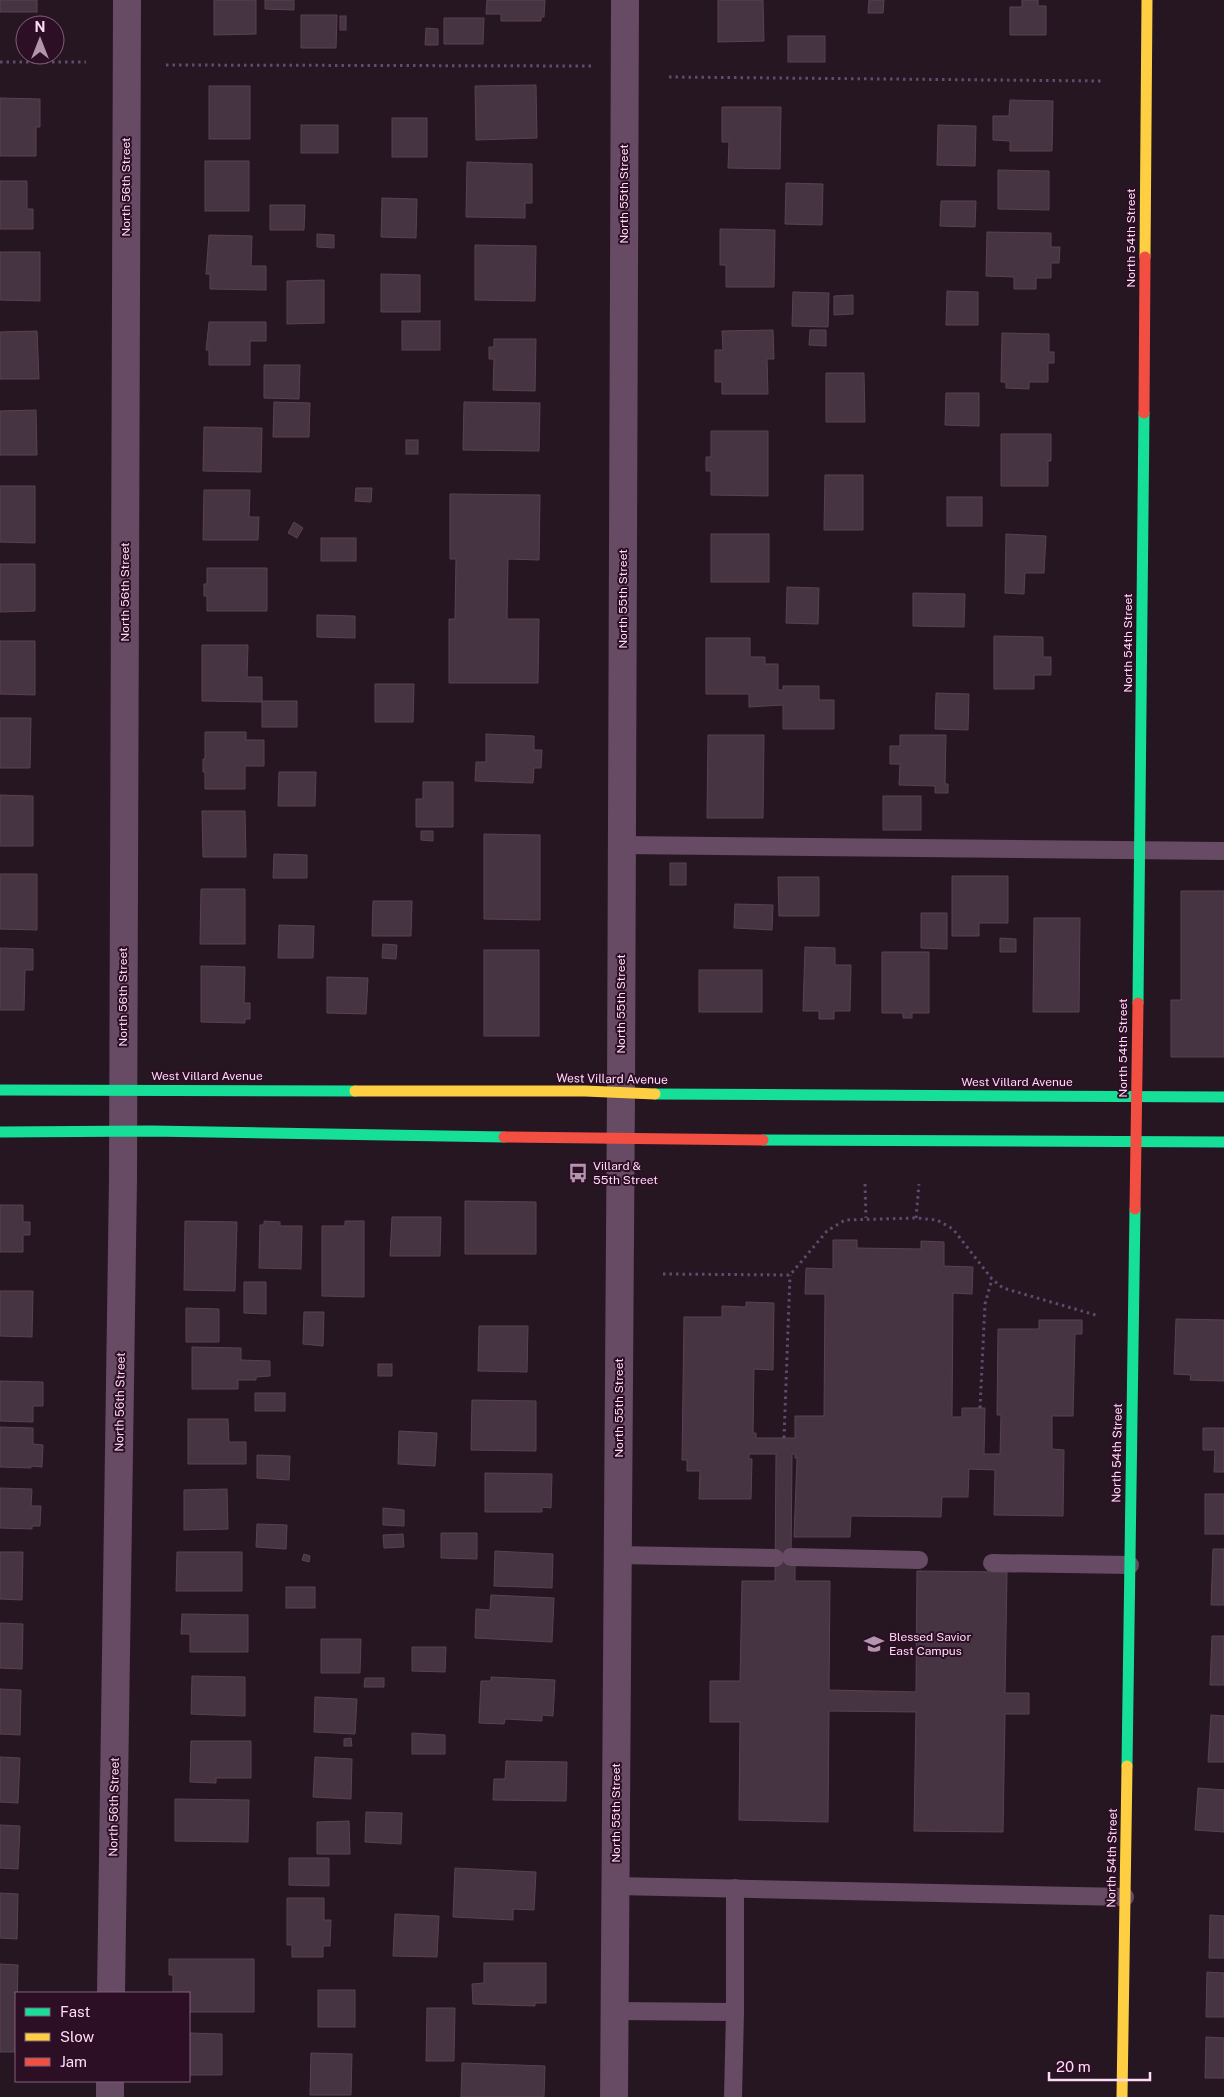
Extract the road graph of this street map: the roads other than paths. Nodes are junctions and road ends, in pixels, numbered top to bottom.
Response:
1 (127, 0) edge
2 (625, 0) edge
3 (1147, 0) edge
4 (622, 845) junction
5 (1140, 850) junction
6 (1224, 852) edge
7 (123, 1089) junction
8 (0, 1090) edge
9 (621, 1093) junction
10 (1137, 1096) junction
11 (1224, 1097) edge
12 (122, 1131) junction
13 (0, 1132) edge
14 (619, 1139) junction
15 (1136, 1142) junction
16 (1224, 1142) edge
17 (618, 1555) junction
18 (919, 1560) dead end
19 (992, 1563) dead end
20 (1130, 1565) junction
21 (616, 1886) junction
22 (735, 1888) junction
23 (1125, 1897) junction
24 (111, 1992) edge
25 (615, 2011) junction
26 (734, 2012) junction
27 (110, 2082) edge
28 (110, 2097) edge
29 (614, 2097) edge
30 (733, 2097) edge
31 (1122, 2097) edge

1 - 7 street, North 56th Street
2 - 4 street, North 55th Street
3 - 5 street, North 54th Street
4 - 5 lane
4 - 9 street, North 55th Street
5 - 6 lane
5 - 10 street, North 54th Street
7 - 8 street, West Villard Avenue
7 - 9 street, West Villard Avenue
7 - 12 street, North 56th Street
9 - 10 street, West Villard Avenue
9 - 14 street, North 55th Street
10 - 11 street, West Villard Avenue
10 - 15 street, North 54th Street
12 - 13 street
12 - 14 street
12 - 24 street, North 56th Street
14 - 15 street
14 - 17 street, North 55th Street
15 - 16 street
15 - 20 street, North 54th Street
17 - 18 lane
17 - 21 street, North 55th Street
19 - 20 lane
20 - 23 street, North 54th Street
21 - 22 lane
21 - 25 street, North 55th Street
22 - 23 lane
22 - 26 lane
23 - 31 street, North 54th Street
25 - 26 lane
25 - 29 street, North 55th Street
26 - 30 lane
27 - 28 street

